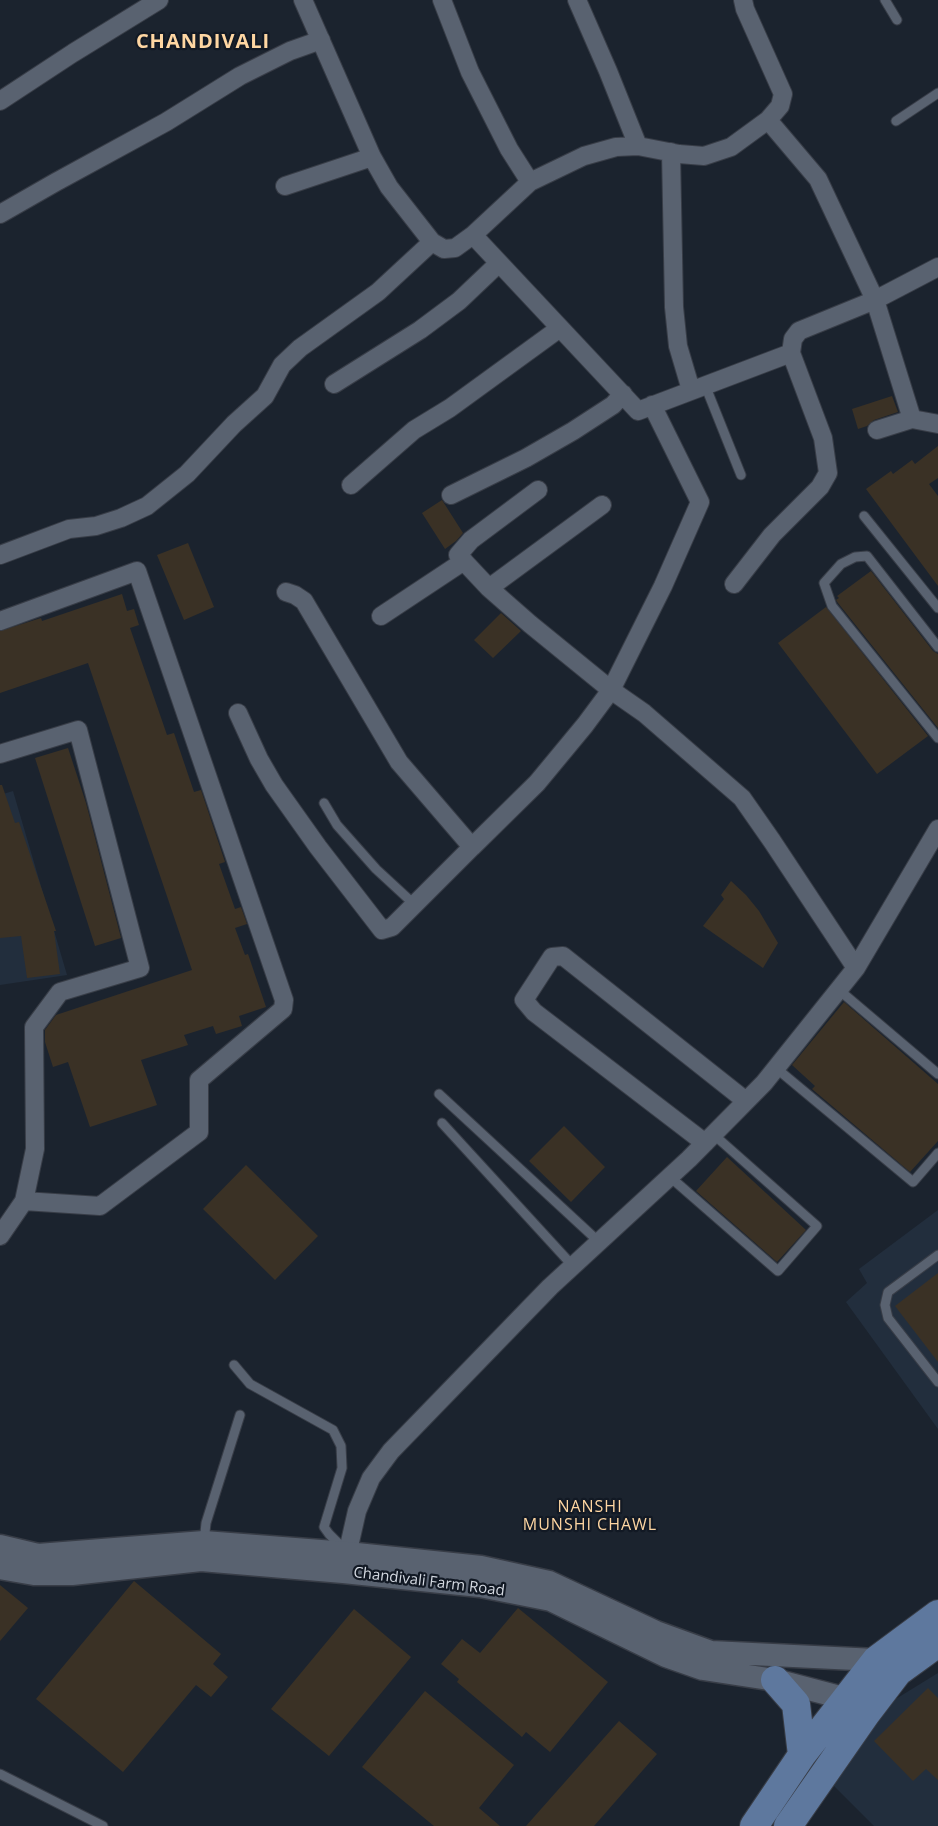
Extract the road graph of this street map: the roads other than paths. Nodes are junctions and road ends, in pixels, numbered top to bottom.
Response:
1 (159, 0) edge
2 (303, 0) edge
3 (442, 0) edge
4 (578, 0) edge
5 (743, 0) edge
6 (885, 0) edge
7 (897, 20) dead end
8 (321, 40) junction
9 (938, 93) edge
10 (0, 101) edge
11 (768, 120) junction
12 (896, 121) dead end
13 (638, 146) junction
14 (671, 152) junction
15 (372, 157) junction
16 (530, 182) junction
17 (285, 186) dead end
18 (0, 214) edge
19 (473, 235) junction
20 (432, 242) junction
21 (499, 263) junction
22 (938, 268) edge
23 (875, 300) junction
24 (560, 328) junction
25 (792, 353) junction
26 (334, 384) dead end
27 (698, 388) junction
28 (623, 394) junction
29 (652, 406) junction
30 (912, 419) junction
31 (938, 424) edge
32 (877, 430) dead end
33 (741, 475) dead end
34 (351, 485) dead end
35 (538, 490) dead end
36 (451, 495) dead end
37 (602, 505) dead end
38 (864, 516) dead end
39 (0, 555) edge
40 (464, 561) junction
41 (734, 584) dead end
42 (489, 588) junction
43 (286, 592) dead end
44 (938, 608) edge
45 (381, 616) dead end
46 (0, 621) edge
47 (938, 647) edge
48 (612, 690) junction
49 (238, 713) dead end
50 (938, 738) edge
51 (0, 754) edge
52 (324, 803) dead end
53 (938, 829) edge
54 (472, 847) junction
55 (415, 905) junction
56 (856, 968) junction
57 (839, 990) junction
58 (776, 1068) junction
59 (938, 1074) edge
60 (439, 1094) dead end
61 (746, 1101) junction
62 (442, 1123) dead end
63 (709, 1138) junction
64 (938, 1153) edge
65 (669, 1176) junction
66 (24, 1200) junction
67 (0, 1236) edge
68 (598, 1241) junction
69 (938, 1255) edge
70 (572, 1265) junction
71 (234, 1366) dead end
72 (938, 1382) edge
73 (240, 1415) dead end
74 (0, 1546) edge
75 (202, 1551) junction
76 (345, 1562) junction
77 (0, 1568) edge
78 (586, 1608) junction
79 (938, 1614) edge
80 (938, 1643) edge
81 (887, 1666) junction
82 (775, 1680) junction
83 (857, 1706) junction
84 (802, 1755) junction
85 (0, 1774) edge
86 (103, 1826) edge
87 (754, 1826) edge
88 (788, 1826) edge

1 - 10 street
2 - 8 street
3 - 16 street
4 - 13 street
5 - 11 street
6 - 7 lane
8 - 15 street
8 - 18 street
9 - 12 lane
11 - 14 street
11 - 23 street
13 - 14 street
13 - 16 street
14 - 27 street
15 - 17 street
15 - 20 street
16 - 19 street
19 - 20 street
19 - 21 street
20 - 39 street
21 - 24 street
21 - 26 street
22 - 23 street
23 - 25 street
23 - 30 street
24 - 28 street
24 - 34 street
25 - 27 street
25 - 41 street
27 - 29 street
27 - 33 lane
28 - 29 street
28 - 36 street
29 - 48 street
30 - 31 street
30 - 32 street
35 - 40 street
37 - 42 street
38 - 44 lane
40 - 42 street
40 - 45 street
42 - 48 street
43 - 54 street
46 - 66 street
47 - 50 lane
48 - 54 street
48 - 56 street
49 - 55 street
51 - 66 street
52 - 55 lane
53 - 56 street
54 - 55 street
56 - 57 street
57 - 58 street
57 - 59 lane
58 - 61 street
58 - 64 lane
60 - 68 lane
61 - 63 street
61 - 63 street
62 - 70 lane
63 - 65 street
63 - 65 lane
65 - 68 street
66 - 67 street
68 - 70 street
69 - 72 lane
70 - 76 street
71 - 76 lane
73 - 75 lane
74 - 75 street
75 - 76 street
75 - 77 street
76 - 78 street
78 - 81 street
78 - 82 street
79 - 81 main road
80 - 81 main road
81 - 83 main road
82 - 83 street
82 - 84 main road
83 - 84 main road
83 - 88 main road
84 - 87 main road
85 - 86 lane

